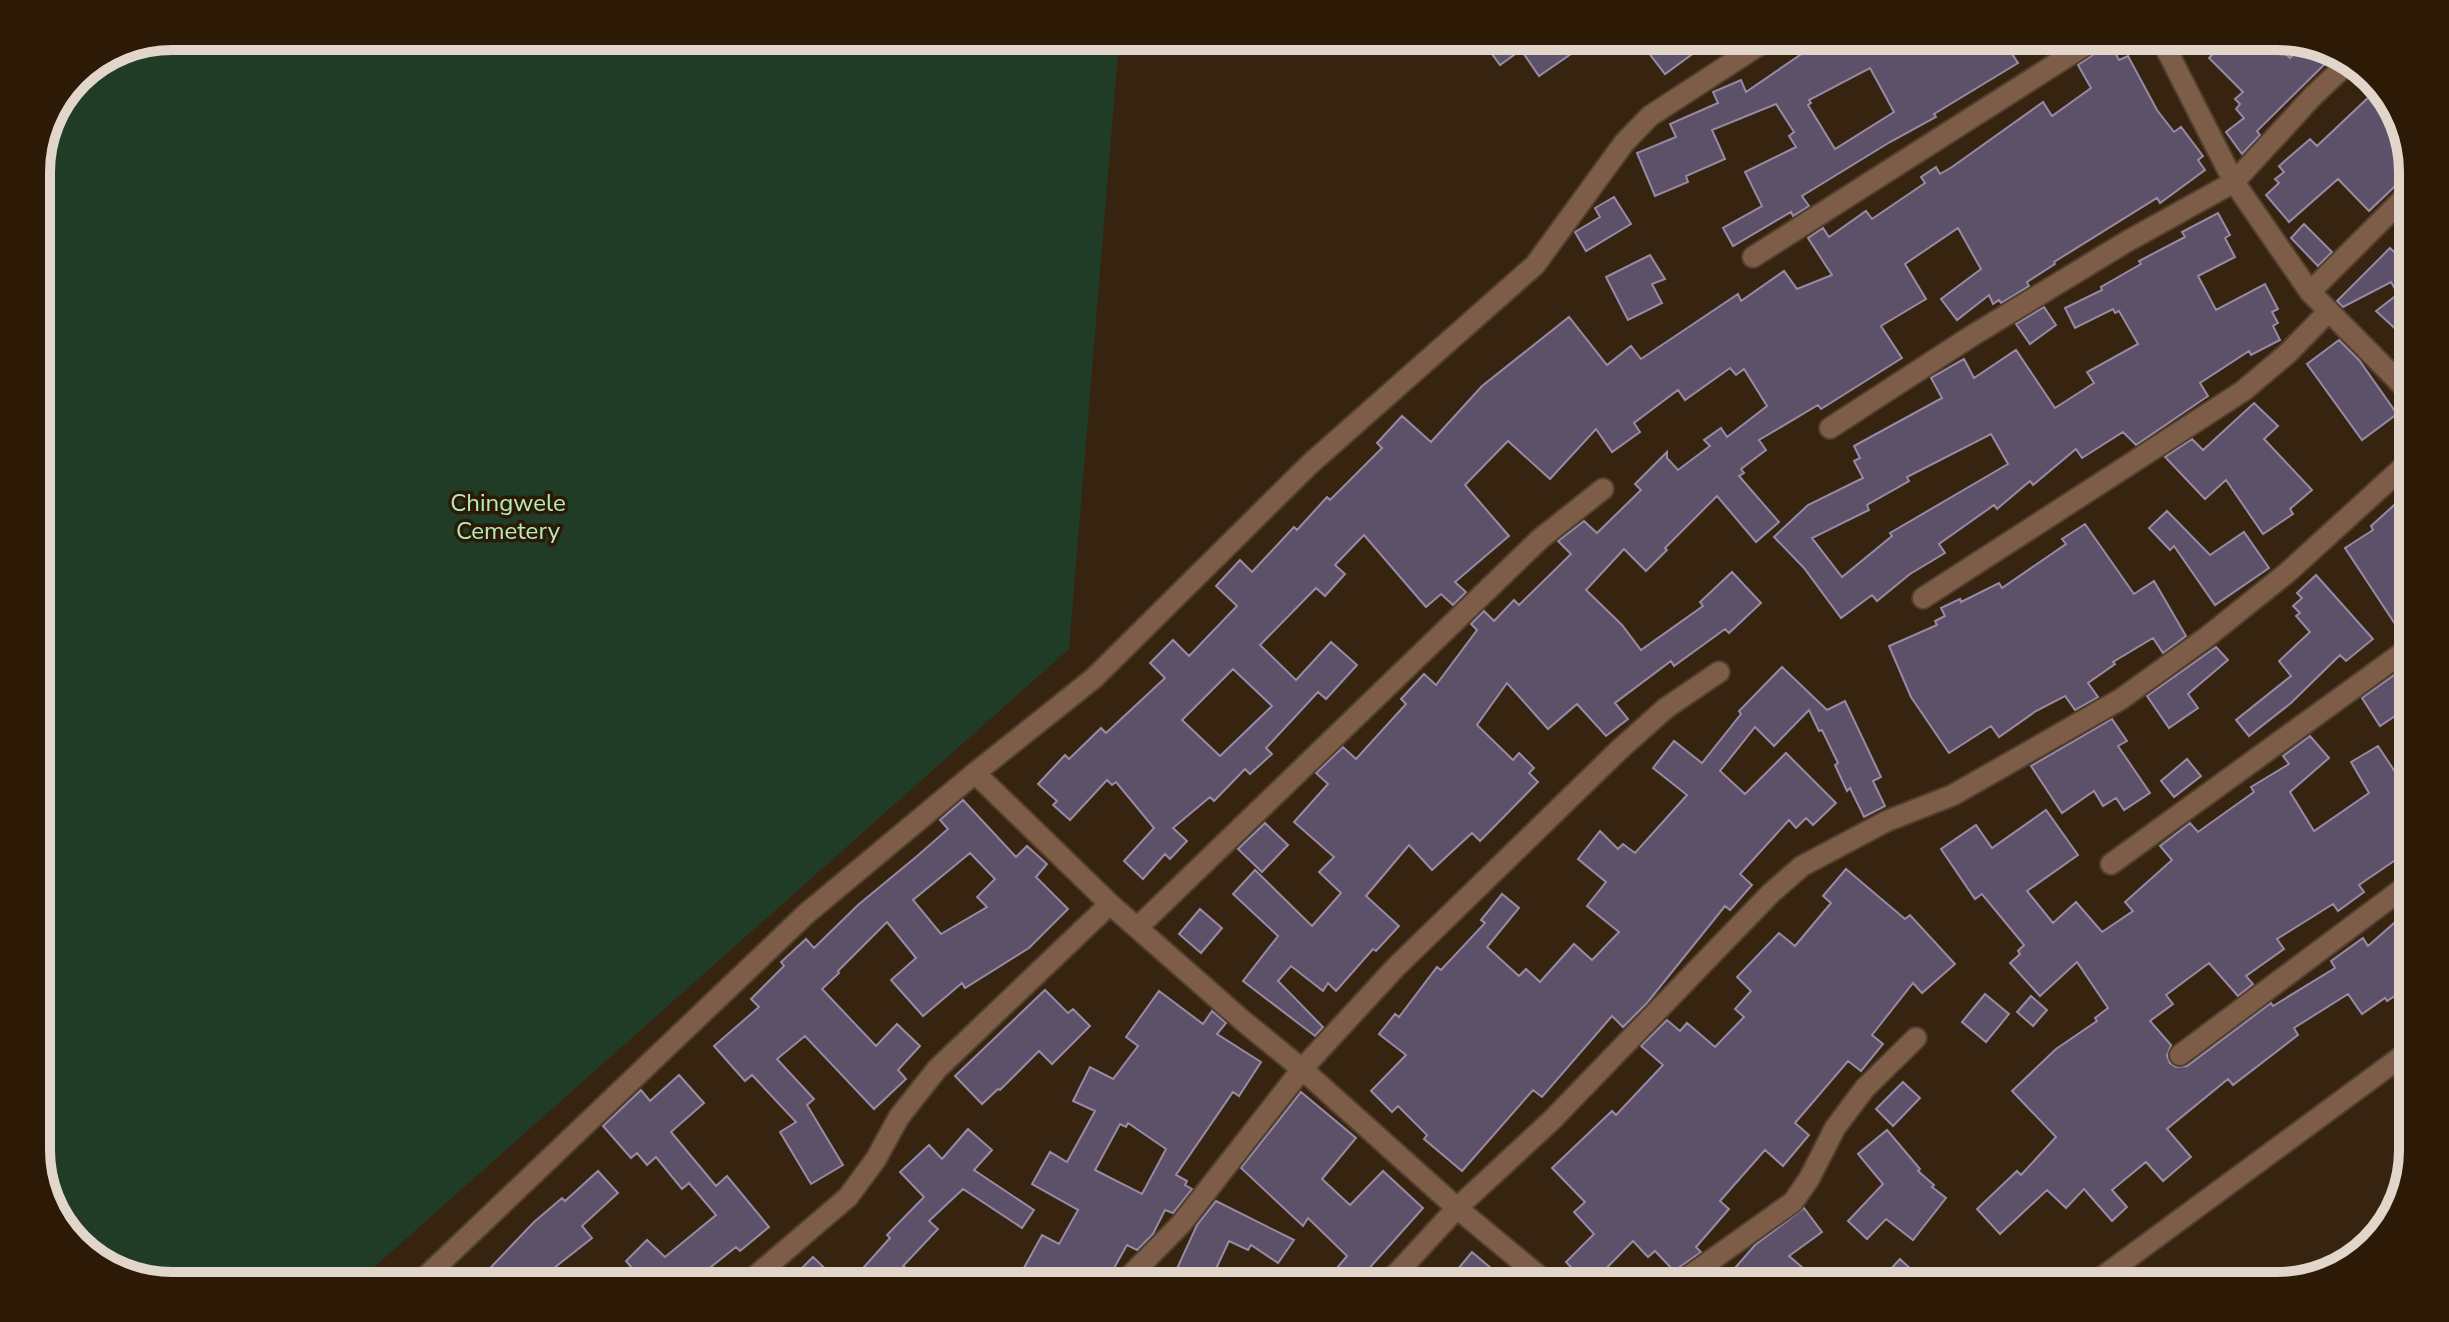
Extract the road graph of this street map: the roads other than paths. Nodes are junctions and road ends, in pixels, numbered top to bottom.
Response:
1 (1752, 50) edge
2 (2078, 50) edge
3 (2167, 50) edge
4 (2342, 69) edge
5 (2234, 182) junction
6 (2399, 203) edge
7 (1753, 257) dead end
8 (2310, 292) junction
9 (2329, 311) junction
10 (2399, 382) edge
11 (1830, 428) dead end
12 (2399, 471) edge
13 (1603, 489) dead end
14 (1923, 598) dead end
15 (2399, 655) edge
16 (1719, 672) dead end
17 (975, 773) junction
18 (2111, 864) dead end
19 (2399, 891) edge
20 (1110, 904) junction
21 (1138, 927) junction
22 (1916, 1038) dead end
23 (2180, 1055) dead end
24 (2399, 1058) edge
25 (1302, 1069) junction
26 (1457, 1208) junction
27 (435, 1272) edge
28 (760, 1272) edge
29 (1134, 1272) edge
30 (1398, 1272) edge
31 (1534, 1272) edge
32 (1695, 1272) edge
33 (2109, 1272) edge

1 - 17 street
2 - 7 street
3 - 5 street
4 - 5 street
5 - 8 street
5 - 11 street
6 - 8 street
8 - 9 street
9 - 10 street
9 - 14 street
12 - 26 street
13 - 21 street
15 - 18 street
16 - 25 street
17 - 20 street
17 - 27 street
19 - 23 street
20 - 21 street
20 - 28 street
21 - 25 street
22 - 32 street
24 - 33 street
25 - 26 street
25 - 29 street
26 - 30 street
26 - 31 street

